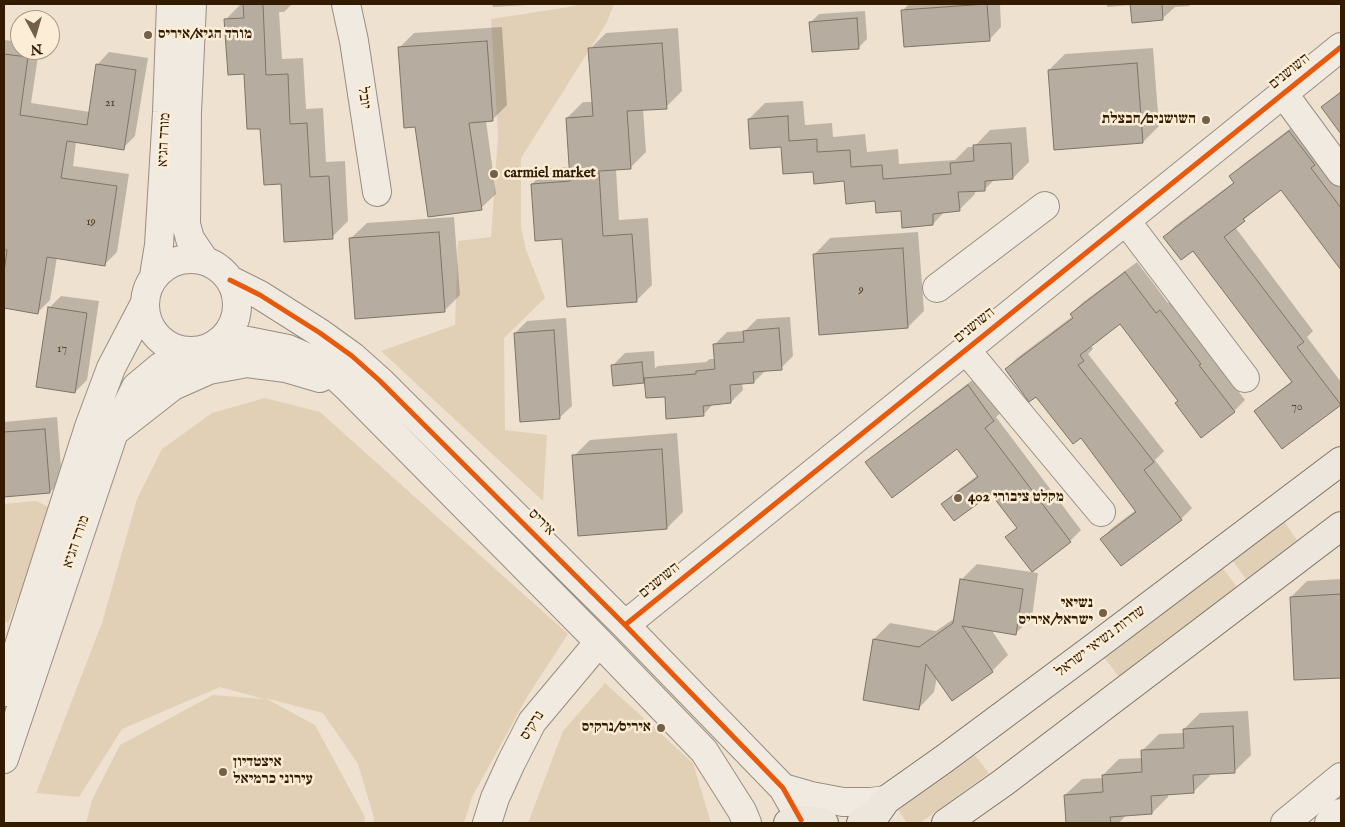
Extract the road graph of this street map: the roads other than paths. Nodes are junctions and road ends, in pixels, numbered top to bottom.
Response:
1 (171, 4) edge
2 (192, 4) edge
3 (346, 4) edge
4 (1341, 47) edge
5 (1283, 93) junction
6 (1341, 172) edge
7 (377, 192) dead end
8 (1045, 206) dead end
9 (1126, 221) junction
10 (205, 261) junction
11 (154, 276) junction
12 (230, 280) junction
13 (938, 288) dead end
14 (145, 304) junction
15 (218, 342) junction
16 (966, 350) junction
17 (187, 351) junction
18 (1245, 378) dead end
19 (347, 388) junction
20 (114, 432) junction
21 (1341, 461) edge
22 (1101, 512) dead end
23 (1341, 526) edge
24 (625, 625) junction
25 (13, 632) edge
26 (599, 642) junction
27 (4, 692) edge
28 (4, 759) edge
29 (1341, 777) edge
30 (783, 788) junction
31 (886, 800) junction
32 (1341, 813) edge
33 (805, 822) edge
34 (487, 823) edge
35 (747, 823) edge
36 (861, 823) edge
37 (946, 823) edge
38 (1285, 823) edge
39 (1329, 823) edge

1 - 11 street, מורד הגיא
2 - 10 street, מורד הגיא
3 - 7 street, יובל
4 - 5 street, השושנים
5 - 6 street
5 - 9 street, השושנים
8 - 13 street
9 - 16 street, השושנים
9 - 18 street
10 - 11 street
10 - 12 street
11 - 14 street
12 - 15 street
12 - 24 street, איריס
14 - 17 street
14 - 25 street, מורד הגיא
15 - 17 street
15 - 19 street
16 - 22 street
16 - 24 street, השושנים
17 - 20 street, מורד הגיא
19 - 20 street
19 - 26 street
20 - 28 street, מורד הגיא
21 - 31 main road, שדרות נשיאי ישראל
23 - 37 main road
24 - 30 street, איריס
25 - 27 street, מורד הגיא
26 - 34 street, נרקיס
26 - 35 street
29 - 38 street
30 - 31 street
30 - 33 street, איריס
31 - 36 main road, שדרות נשיאי ישראל
32 - 39 street

